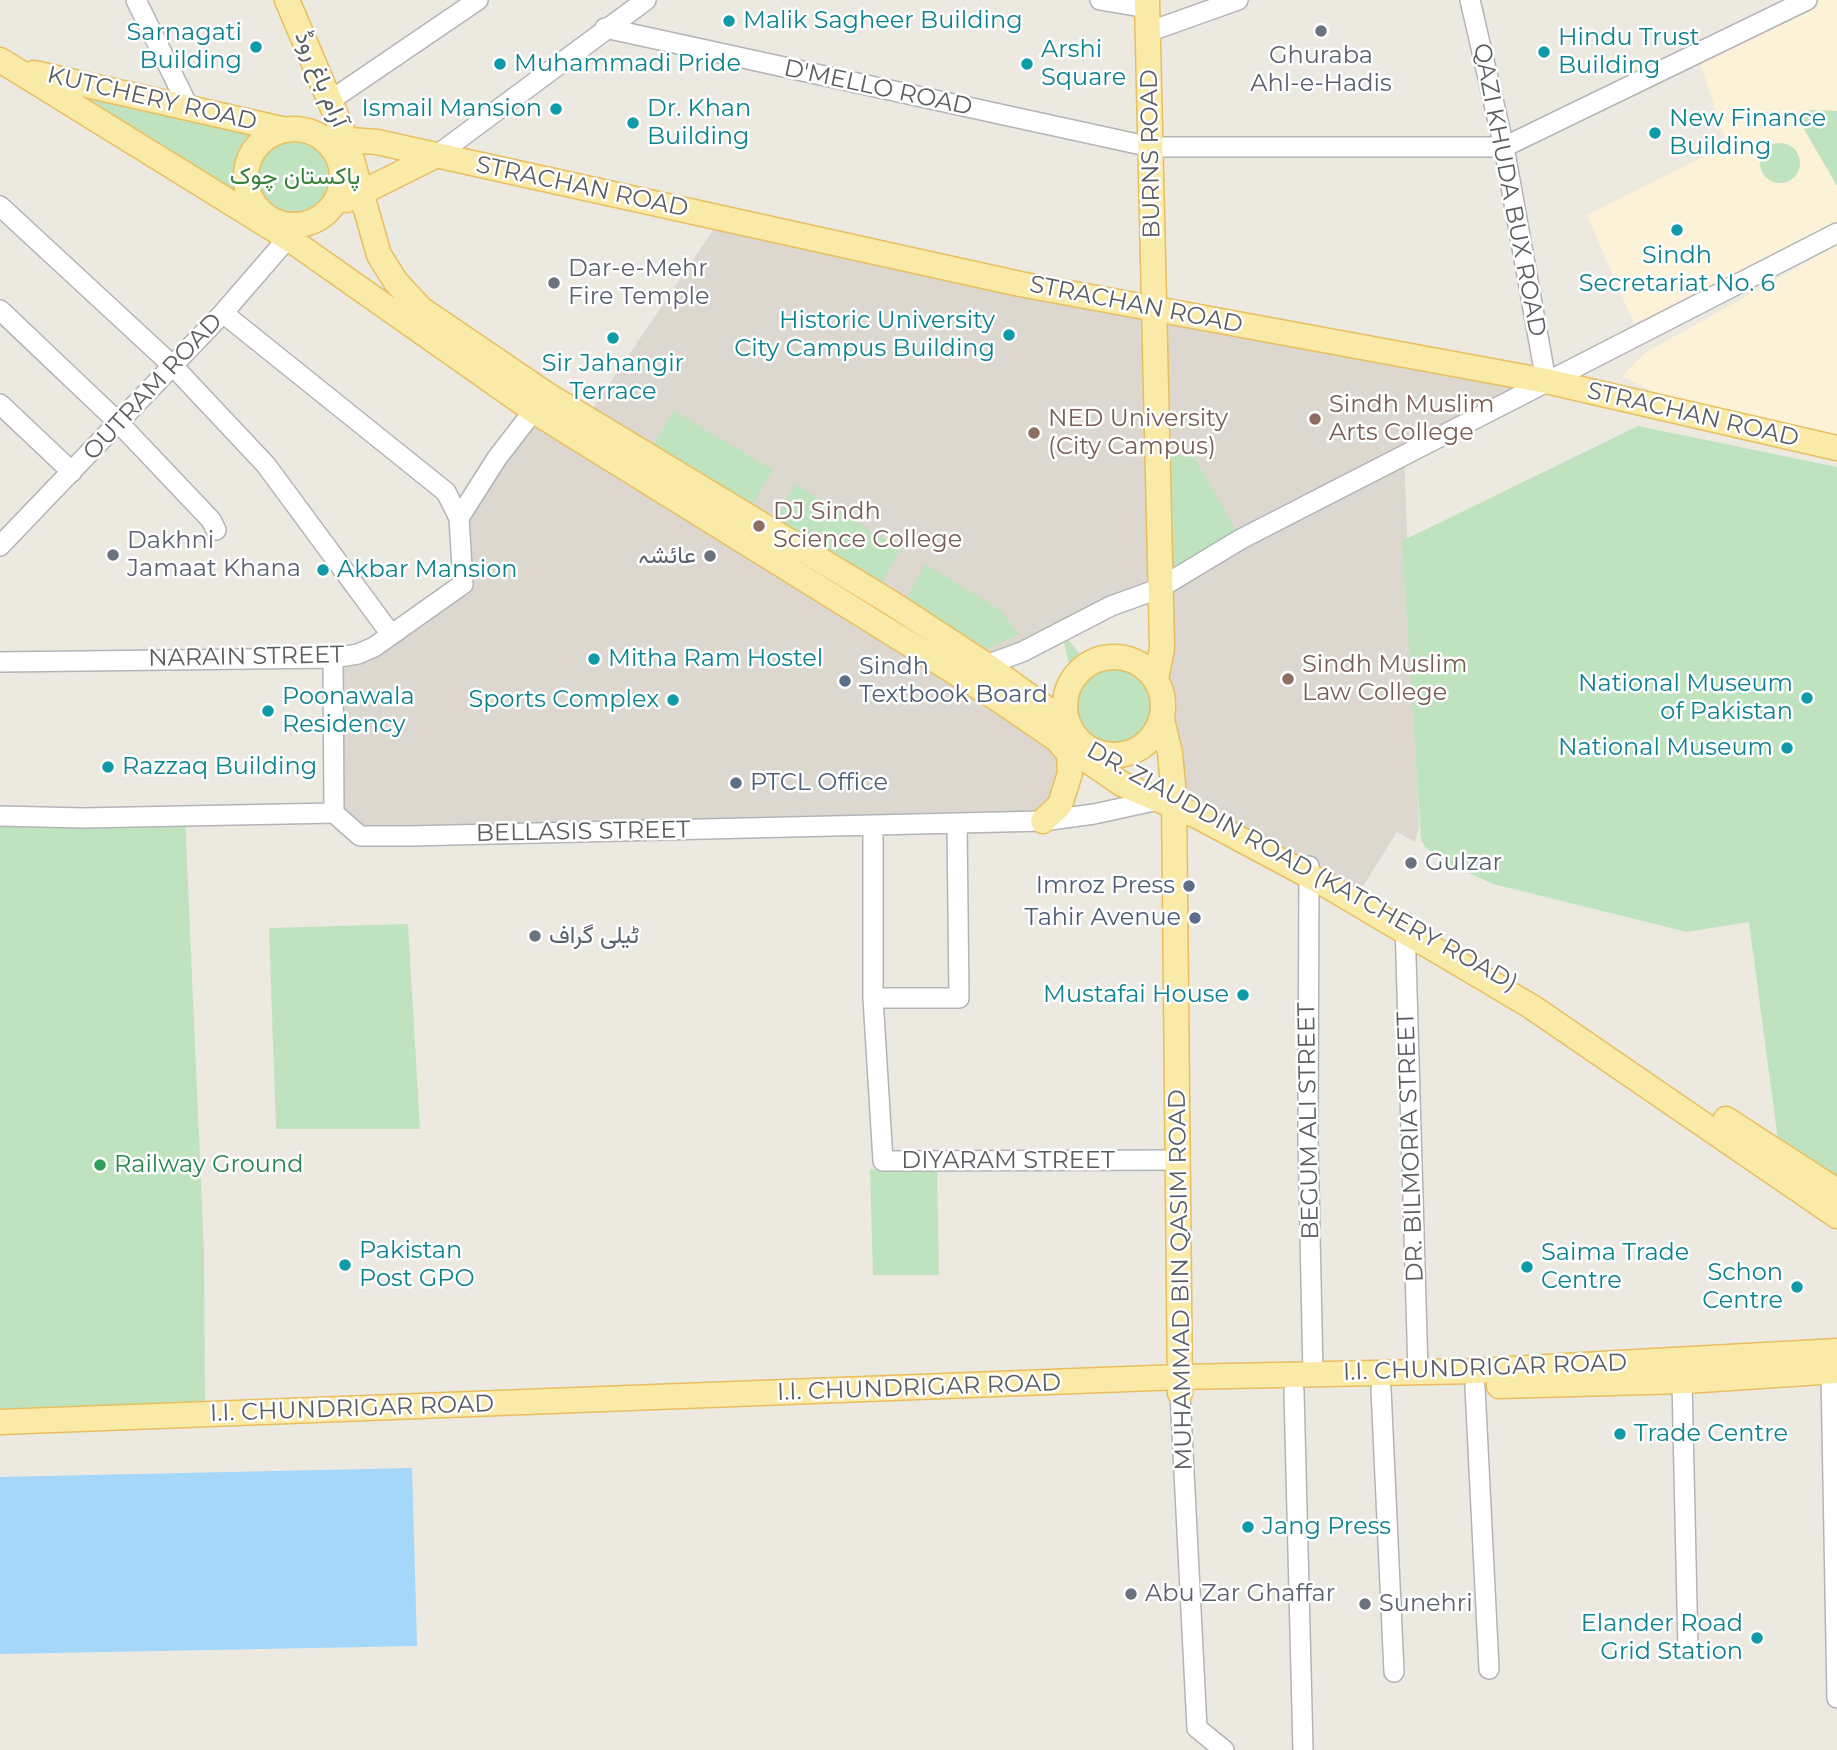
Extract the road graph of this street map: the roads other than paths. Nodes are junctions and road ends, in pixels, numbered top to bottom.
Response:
1 (136, 0) edge
2 (287, 0) edge
3 (646, 0) edge
4 (1100, 0) edge
5 (1238, 0) edge
6 (1470, 0) edge
7 (1807, 0) edge
8 (473, 2) edge
9 (1148, 13) edge
10 (605, 28) junction
11 (9, 65) edge
12 (331, 100) junction
13 (188, 106) junction
14 (286, 130) junction
15 (334, 138) junction
16 (1151, 147) junction
17 (1504, 147) junction
18 (437, 155) junction
19 (362, 193) junction
20 (333, 204) junction
21 (0, 206) edge
22 (295, 231) junction
23 (1837, 233) edge
24 (421, 309) joint
25 (1155, 309) junction
26 (0, 310) edge
27 (223, 313) junction
28 (173, 366) junction
29 (1546, 381) junction
30 (540, 403) junction
31 (0, 404) edge
32 (119, 423) junction
33 (1837, 448) edge
34 (72, 472) junction
35 (459, 518) junction
36 (216, 530) dead end
37 (2, 541) edge
38 (1158, 589) junction
39 (390, 633) junction
40 (333, 658) junction
41 (0, 662) edge
42 (986, 665) junction
43 (1156, 679) junction
44 (1162, 720) junction
45 (1075, 742) junction
46 (1169, 801) junction
47 (334, 813) junction
48 (0, 816) edge
49 (1043, 821) junction
50 (957, 823) junction
51 (873, 825) junction
52 (1308, 871) junction
53 (1405, 927) junction
54 (873, 999) junction
55 (1179, 1160) junction
56 (1837, 1191) edge
57 (1837, 1216) edge
58 (1835, 1365) edge
59 (1418, 1372) junction
60 (1313, 1375) junction
61 (1682, 1381) junction
62 (1180, 1385) junction
63 (1475, 1387) junction
64 (1381, 1389) junction
65 (1294, 1391) junction
66 (0, 1422) edge
67 (0, 1437) edge
68 (1688, 1650) dead end
69 (1489, 1669) dead end
70 (1837, 1670) edge
71 (1394, 1672) dead end
72 (1837, 1698) edge
73 (1224, 1750) edge
74 (1303, 1750) edge

1 - 13 street
2 - 12 main road, آرام باغ روڈ
3 - 10 street
4 - 9 street
5 - 9 street
6 - 17 street, QAZI KHUDA BUX ROAD
7 - 17 street
8 - 12 street
9 - 16 main road, BURNS ROAD
10 - 16 street, D'MELLO ROAD
10 - 18 street
11 - 13 main road, KUTCHERY ROAD
11 - 22 main road, DR. ZIAUDDIN ROAD (KATCHERY ROAD)
12 - 15 main road, آرام باغ روڈ
13 - 14 main road, KUTCHERY ROAD
14 - 15 main road
14 - 22 main road
15 - 18 main road, STRACHAN ROAD
15 - 19 main road, آرام باغ روڈ
15 - 20 main road
16 - 17 street, D'MELLO ROAD
16 - 25 main road, BURNS ROAD
17 - 29 street, QAZI KHUDA BUX ROAD
18 - 19 main road
18 - 25 main road, STRACHAN ROAD
19 - 20 main road
19 - 24 main road, آرام باغ روڈ
20 - 22 main road
21 - 28 street
22 - 27 street, OUTRAM ROAD
22 - 30 main road, DR. ZIAUDDIN ROAD (KATCHERY ROAD)
23 - 29 street
24 - 30 main road, DR. ZIAUDDIN ROAD (KATCHERY ROAD)
25 - 29 main road, STRACHAN ROAD
25 - 38 main road
26 - 32 street
27 - 28 street, OUTRAM ROAD
27 - 35 street
28 - 32 street, OUTRAM ROAD
28 - 39 street
29 - 33 main road, STRACHAN ROAD
29 - 38 street
30 - 35 street
30 - 42 main road, DR. ZIAUDDIN ROAD (KATCHERY ROAD)
30 - 45 main road, DR. ZIAUDDIN ROAD (KATCHERY ROAD)
31 - 34 street
32 - 34 street, OUTRAM ROAD
32 - 36 street
34 - 37 street, OUTRAM ROAD
35 - 39 street, NARAIN STREET
38 - 42 street
38 - 43 main road
39 - 40 street, NARAIN STREET
40 - 41 street, NARAIN STREET
40 - 47 street
42 - 45 main road, DR. ZIAUDDIN ROAD (KATCHERY ROAD)
43 - 44 main road
43 - 45 main road
44 - 45 main road
44 - 46 main road, MUHAMMAD BIN QASIM ROAD
45 - 46 main road, DR. ZIAUDDIN ROAD (KATCHERY ROAD)
45 - 49 main road
46 - 49 street, BELLASIS STREET
46 - 52 main road, DR. ZIAUDDIN ROAD (KATCHERY ROAD)
46 - 55 main road, MUHAMMAD BIN QASIM ROAD
47 - 48 street
47 - 51 street, BELLASIS STREET
49 - 50 street, BELLASIS STREET
50 - 51 street, BELLASIS STREET
50 - 54 street
51 - 54 street
52 - 53 main road, DR. ZIAUDDIN ROAD (KATCHERY ROAD)
52 - 60 street, BEGUM ALI STREET
53 - 56 main road, DR. ZIAUDDIN ROAD (KATCHERY ROAD)
53 - 57 main road, DR. ZIAUDDIN ROAD (KATCHERY ROAD)
53 - 59 street, DR. BILMORIA STREET
54 - 55 street, DIYARAM STREET
55 - 62 main road, MUHAMMAD BIN QASIM ROAD
58 - 59 main road, I.I. CHUNDRIGAR ROAD
58 - 61 main road, I.I. CHUNDRIGAR ROAD
58 - 70 street
59 - 60 main road, I.I. CHUNDRIGAR ROAD
60 - 62 main road, I.I. CHUNDRIGAR ROAD
61 - 63 main road, I.I. CHUNDRIGAR ROAD
61 - 68 street
62 - 65 main road, I.I. CHUNDRIGAR ROAD
62 - 66 main road, I.I. CHUNDRIGAR ROAD
62 - 67 main road, I.I. CHUNDRIGAR ROAD
62 - 73 street, MUHAMMAD BIN QASIM ROAD
63 - 64 main road, I.I. CHUNDRIGAR ROAD
63 - 69 street
64 - 65 main road, I.I. CHUNDRIGAR ROAD
64 - 71 street
65 - 74 street
70 - 72 street

